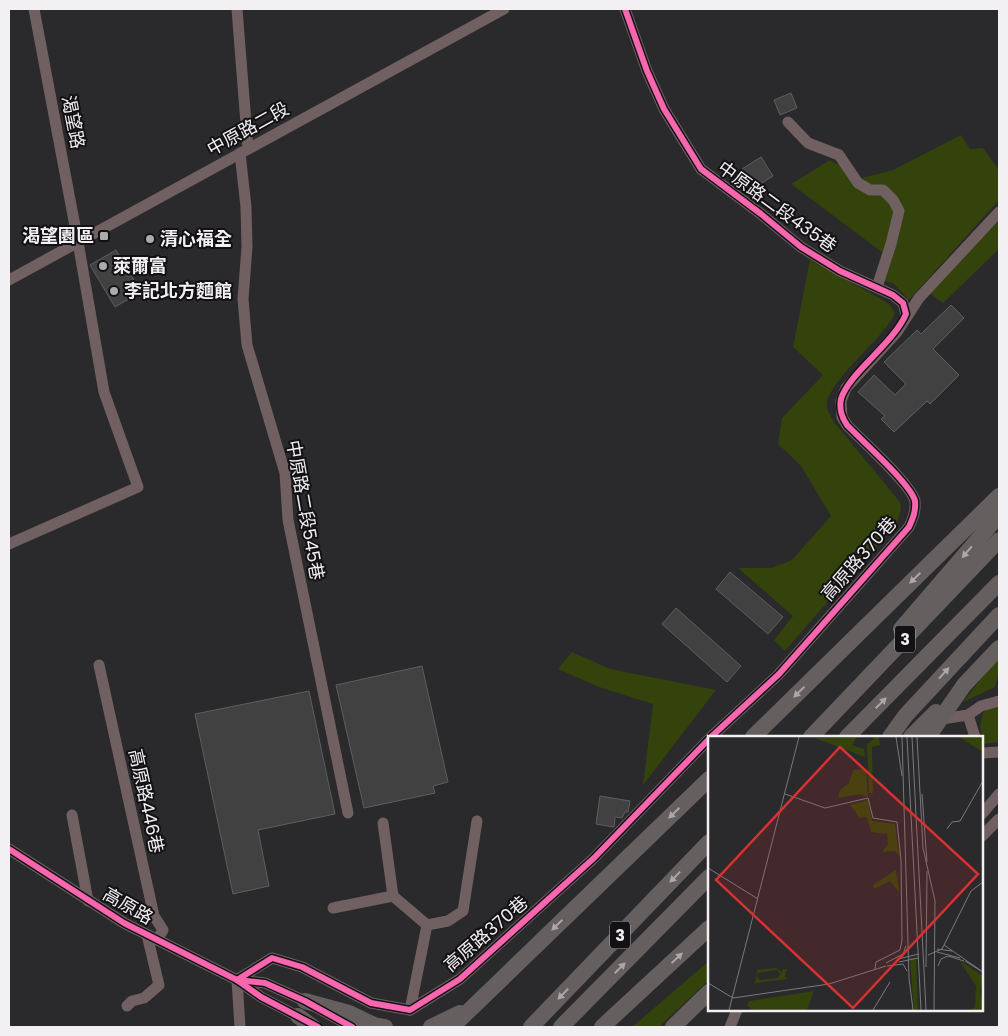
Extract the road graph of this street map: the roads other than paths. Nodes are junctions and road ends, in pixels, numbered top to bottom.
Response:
1 (34, 9) edge
2 (237, 9) edge
3 (504, 9) edge
4 (625, 9) edge
5 (788, 122) dead end
6 (244, 151) junction
7 (999, 212) edge
8 (78, 242) junction
9 (9, 280) edge
10 (877, 287) junction
11 (906, 314) junction
12 (999, 496) edge
13 (999, 515) edge
14 (999, 540) edge
15 (9, 544) edge
16 (999, 583) edge
17 (999, 615) edge
18 (999, 648) edge
19 (98, 665) dead end
20 (979, 670) junction
21 (868, 678) junction
22 (999, 699) edge
23 (968, 715) junction
24 (942, 719) junction
25 (712, 736) edge
26 (754, 736) edge
27 (812, 736) edge
28 (848, 736) edge
29 (891, 736) edge
30 (912, 736) edge
31 (929, 736) edge
32 (975, 736) edge
33 (708, 740) edge
34 (999, 752) edge
35 (983, 753) edge
36 (708, 780) edge
37 (999, 794) edge
38 (348, 813) dead end
39 (983, 813) edge
40 (72, 815) dead end
41 (477, 820) dead end
42 (999, 820) edge
43 (383, 823) dead end
44 (983, 835) edge
45 (708, 843) edge
46 (9, 849) edge
47 (708, 877) edge
48 (393, 896) junction
49 (88, 901) junction
50 (332, 908) dead end
51 (427, 925) junction
52 (708, 929) edge
53 (146, 934) junction
54 (157, 940) junction
55 (237, 980) junction
56 (708, 993) edge
57 (475, 1003) junction
58 (127, 1006) dead end
59 (302, 1008) junction
60 (410, 1010) junction
61 (737, 1011) edge
62 (240, 1027) edge
63 (313, 1027) edge
64 (318, 1027) edge
65 (352, 1027) edge
66 (385, 1027) edge
67 (431, 1027) edge
68 (452, 1027) edge
69 (531, 1027) edge
70 (561, 1027) edge
71 (602, 1027) edge
72 (673, 1027) edge
73 (730, 1027) edge

1 - 8 street, 渴望路
2 - 6 street, 中原路二段545巷
3 - 6 street, 中原路二段
4 - 10 street, 中原路二段435巷
5 - 10 street
6 - 8 street, 中原路二段
6 - 38 street, 中原路二段545巷
7 - 11 street, 高原路370巷
8 - 9 street, 中原路二段
8 - 15 street, 渴望路
10 - 11 street, 中原路二段435巷
11 - 25 street, 高原路370巷
12 -> 26 highway
13 -> 21 highway
14 - 21 highway, 3
28 -> 16 highway, 3
29 -> 17 highway
18 - 20 highway
19 - 54 street, 高原路446巷
20 - 24 highway
20 - 30 highway
21 - 27 highway, 3
22 - 23 street
23 - 24 street
23 - 32 street
24 - 31 highway
33 - 60 street, 高原路370巷
34 - 35 street
36 -> 57 highway
37 - 39 street
40 - 49 street
41 - 51 street
42 - 44 street
43 - 48 street
45 -> 69 highway, 3
46 - 49 street, 高原路
70 -> 47 highway, 3
48 - 50 street
48 - 51 street
49 - 53 street, 高原路
51 - 60 street
71 -> 52 highway
53 - 54 street, 高原路
53 - 58 street
54 - 55 street, 高原路
55 - 59 street, 高原路
55 - 59 street, 高原路
55 - 60 street
55 - 62 street
56 - 72 highway
57 - 67 highway
57 - 68 highway
59 - 63 highway
59 - 64 street, 高原路
59 - 65 street, 高原路
59 - 66 highway
61 - 73 street

